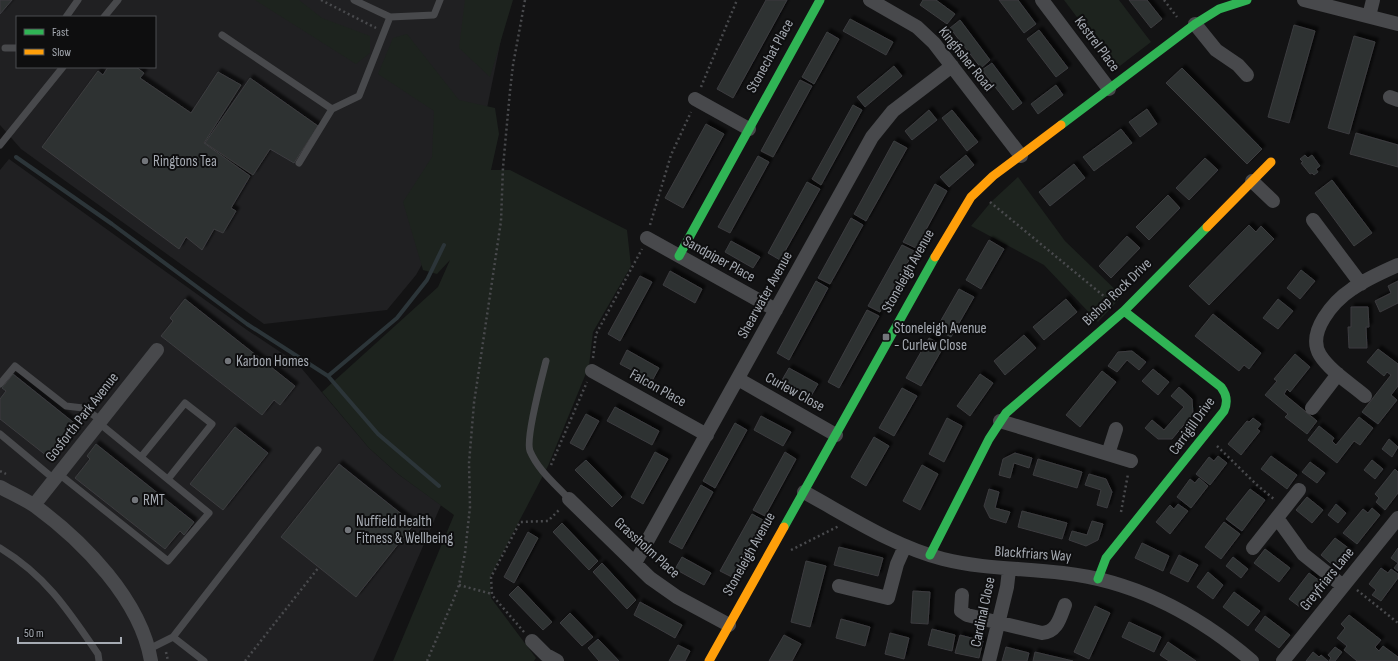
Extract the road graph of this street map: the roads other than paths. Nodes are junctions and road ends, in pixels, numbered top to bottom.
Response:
1 (78, 0) edge
2 (118, 0) edge
3 (354, 0) edge
4 (440, 0) edge
5 (820, 0) edge
6 (1042, 0) edge
7 (1304, 0) edge
8 (1373, 0) edge
9 (874, 1) edge
10 (1238, 1) edge
11 (67, 16) edge
12 (105, 16) edge
13 (1369, 16) junction
14 (390, 17) junction
15 (1195, 24) junction
16 (1398, 24) edge
17 (222, 35) dead end
18 (5, 48) dead end
19 (16, 48) edge
20 (952, 66) junction
21 (62, 68) edge
22 (1247, 76) dead end
23 (1109, 89) junction
24 (695, 99) road end
25 (332, 109) junction
26 (749, 129) junction
27 (0, 145) edge
28 (1020, 156) junction
29 (1271, 162) dead end
30 (299, 164) dead end
31 (1252, 181) junction
32 (1273, 201) dead end
33 (1313, 220) dead end
34 (646, 238) road end
35 (679, 256) junction
36 (1398, 265) edge
37 (1361, 284) junction
38 (776, 310) junction
39 (1124, 312) junction
40 (157, 350) dead end
41 (546, 361) dead end
42 (592, 371) road end
43 (1338, 374) junction
44 (738, 379) junction
45 (0, 384) edge
46 (1365, 396) dead end
47 (1312, 408) dead end
48 (1000, 421) junction
49 (100, 422) junction
50 (1116, 429) dead end
51 (0, 434) edge
52 (707, 435) junction
53 (836, 435) junction
54 (318, 450) dead end
55 (1108, 454) junction
56 (141, 457) junction
57 (1131, 460) road end
58 (57, 477) junction
59 (168, 479) junction
60 (0, 487) edge
61 (1299, 490) dead end
62 (804, 492) junction
63 (569, 499) joint
64 (34, 506) junction
65 (1281, 513) junction
66 (1398, 518) edge
67 (905, 546) junction
68 (0, 548) edge
69 (1252, 548) dead end
70 (930, 555) junction
71 (635, 563) junction
72 (1008, 570) junction
73 (1098, 579) junction
74 (1345, 584) junction
75 (839, 586) dead end
76 (962, 595) dead end
77 (1065, 605) dead end
78 (999, 623) junction
79 (729, 625) junction
80 (173, 637) junction
81 (532, 641) road end
82 (150, 655) edge
83 (1249, 660) edge
84 (99, 661) edge
85 (204, 661) edge
86 (557, 661) edge
87 (709, 661) edge
88 (989, 661) edge
89 (1283, 661) edge

1 - 11 lane
2 - 12 lane
3 - 14 lane
4 - 14 lane
5 - 26 street, Stonechat Place
6 - 23 street, Kestrel Place
7 - 13 street
8 - 13 street
9 - 20 street, Kingfisher Road
10 - 15 street, Stoneleigh Avenue
13 - 16 street
14 - 25 lane
15 - 22 street
15 - 23 street, Stoneleigh Avenue
17 - 25 lane
18 - 19 lane
20 - 28 street, Kingfisher Road
20 - 38 street, Shearwater Avenue
21 - 27 lane
23 - 28 street, Stoneleigh Avenue
24 - 26 street
25 - 30 lane
26 - 35 street, Stonechat Place
28 - 53 street, Stoneleigh Avenue
29 - 31 street, Bishop Rock Drive
31 - 32 street
31 - 39 street, Bishop Rock Drive
33 - 37 street
34 - 35 street, Sandpiper Place
35 - 38 street, Sandpiper Place
36 - 37 street
37 - 43 street
38 - 44 street, Shearwater Avenue
39 - 48 street, Bishop Rock Drive
39 - 73 street, Carrigill Drive
40 - 49 street, Gosforth Park Avenue
41 - 63 lane
42 - 52 street, Falcon Place
43 - 46 street
43 - 47 street
44 - 52 street, Shearwater Avenue
44 - 53 street, Curlew Close
45 - 49 lane
48 - 55 street
48 - 70 street, Bishop Rock Drive
49 - 56 lane
49 - 58 street, Gosforth Park Avenue
50 - 55 street
51 - 58 lane
52 - 71 street, Shearwater Avenue
53 - 62 street, Stoneleigh Avenue
54 - 80 lane
55 - 57 street
56 - 59 lane
56 - 59 lane
58 - 59 lane
58 - 64 street, Gosforth Park Avenue
60 - 64 street
61 - 65 street
62 - 67 street, Blackfriars Way
62 - 79 street, Stoneleigh Avenue
63 - 71 street, Grassholm Place
64 - 82 street
65 - 69 street
65 - 74 street
66 - 74 street, Greyfriars Lane
67 - 70 street, Blackfriars Way
67 - 75 street
68 - 84 lane
70 - 72 street, Blackfriars Way
71 - 79 street, Grassholm Place
72 - 73 street, Blackfriars Way
72 - 78 street, Cardinal Close
73 - 83 street, Blackfriars Way
74 - 89 street, Greyfriars Lane
76 - 78 street
77 - 78 street
78 - 88 street, Cardinal Close
79 - 87 street, Stoneleigh Avenue
80 - 82 lane
80 - 85 lane
81 - 86 street

